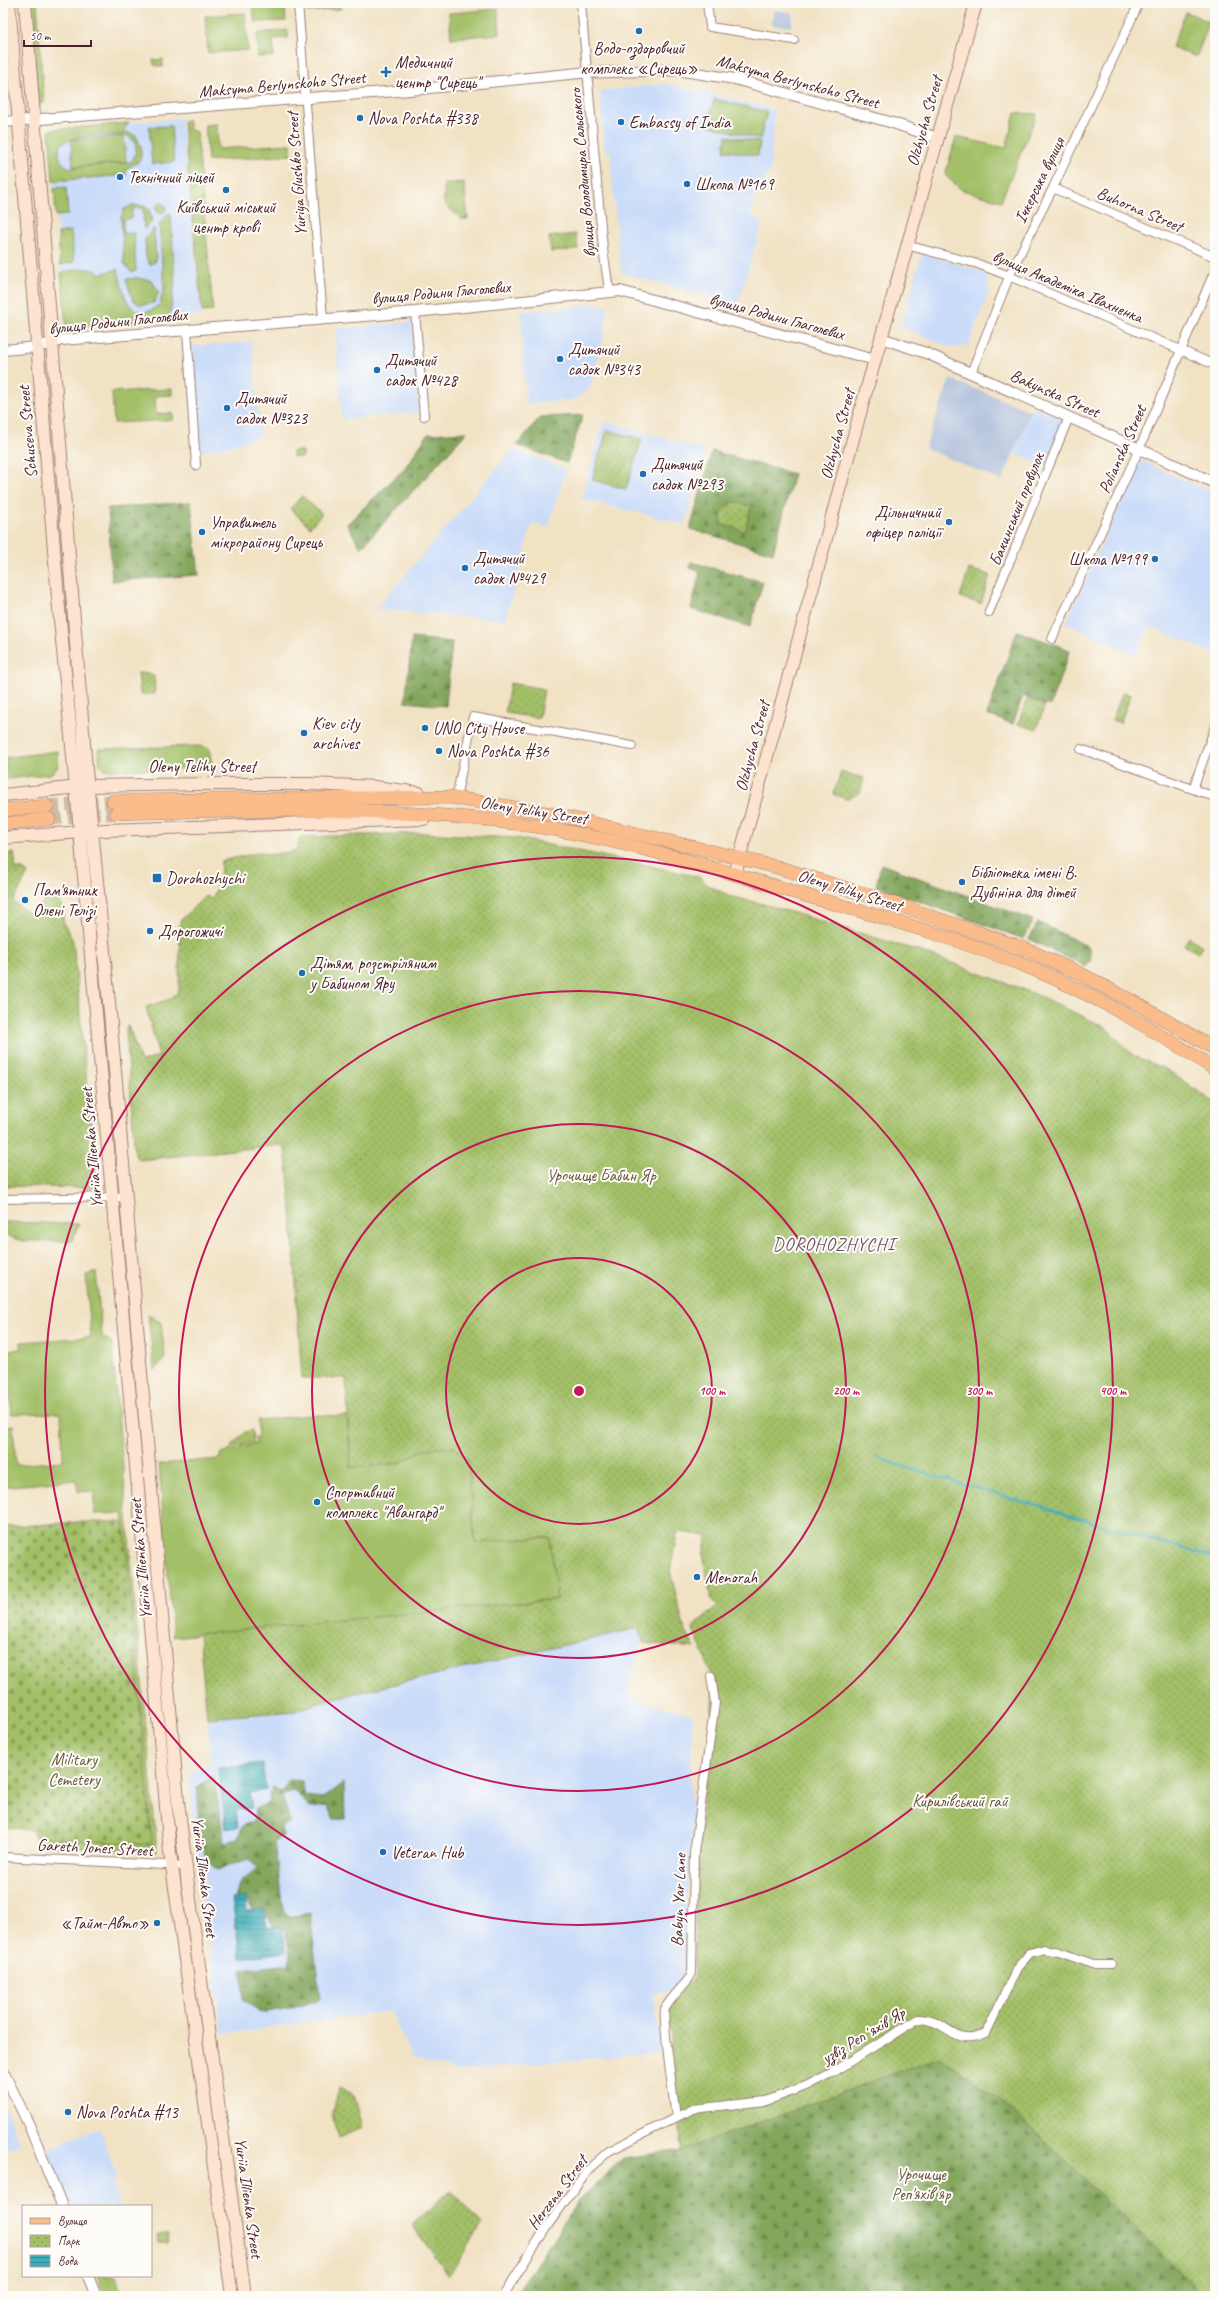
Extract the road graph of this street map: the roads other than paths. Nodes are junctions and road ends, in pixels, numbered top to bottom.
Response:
1 (9, 3) edge
2 (25, 3) edge
3 (298, 3) edge
4 (581, 3) edge
5 (707, 3) edge
6 (976, 3) edge
7 (1139, 3) edge
8 (794, 40) dead end
9 (588, 72) junction
10 (305, 98) junction
11 (18, 120) junction
12 (34, 120) junction
13 (3, 122) edge
14 (937, 138) junction
15 (1054, 188) junction
16 (906, 245) junction
17 (1215, 257) edge
18 (1215, 270) edge
19 (1009, 276) junction
20 (611, 292) junction
21 (416, 312) junction
22 (323, 319) junction
23 (187, 330) junction
24 (881, 338) junction
25 (52, 343) junction
26 (37, 347) junction
27 (3, 350) edge
28 (1182, 350) junction
29 (875, 360) junction
30 (1215, 365) edge
31 (971, 373) junction
32 (424, 416) dead end
33 (1069, 417) junction
34 (1140, 448) junction
35 (196, 465) dead end
36 (1215, 483) edge
37 (989, 612) dead end
38 (1052, 639) dead end
39 (1215, 727) edge
40 (632, 746) dead end
41 (1081, 749) dead end
42 (75, 786) junction
43 (88, 786) junction
44 (1193, 789) junction
45 (3, 795) edge
46 (1215, 797) edge
47 (453, 798) junction
48 (47, 806) tunnel mouth
49 (3, 810) edge
50 (449, 817) junction
51 (49, 819) tunnel mouth
52 (3, 824) edge
53 (93, 830) junction
54 (80, 831) junction
55 (3, 838) edge
56 (740, 857) junction
57 (735, 874) junction
58 (1215, 1049) edge
59 (1215, 1069) edge
60 (125, 1197) junction
61 (112, 1198) junction
62 (3, 1199) edge
63 (142, 1462) junction
64 (711, 1676) dead end
65 (3, 1857) edge
66 (171, 1866) junction
67 (185, 1866) junction
68 (1111, 1964) dead end
69 (3, 2071) edge
70 (676, 2117) junction
71 (62, 2205) edge
72 (88, 2277) edge
73 (96, 2296) edge
74 (232, 2296) edge
75 (245, 2296) edge
76 (504, 2296) edge

1 - 11 main road, Schuseva Street
2 - 12 main road, Schuseva Street
3 - 10 street, Yuriya Glushko Street
4 - 9 street, вулиця Володимира Сальського
5 - 8 street
6 - 14 main road, Olzhycha Street
7 - 15 street, Ічкерська вулиця
9 - 10 street, Maksyma Berlynskoho Street
9 - 14 street, Maksyma Berlynskoho Street
9 - 20 street, вулиця Володимира Сальського
10 - 12 street, Maksyma Berlynskoho Street
10 - 22 street, Yuriya Glushko Street
11 - 12 street, Maksyma Berlynskoho Street
11 - 13 street, Maksyma Berlynskoho Street
11 - 26 main road, Schuseva Street
12 - 25 main road, Schuseva Street
14 - 16 main road, Olzhycha Street
15 - 17 street, Buhorna Street
15 - 19 street, Ічкерська вулиця
16 - 19 street, вулиця Академіка Івахненка
16 - 24 main road, Olzhycha Street
18 - 28 street, Polianska Street
19 - 28 street, вулиця Академіка Івахненка
19 - 31 street, Ічкерська вулиця
20 - 21 street, вулиця Родини Глаголєвих
20 - 29 street, вулиця Родини Глаголєвих
21 - 22 street, вулиця Родини Глаголєвих
21 - 32 street
22 - 23 street, вулиця Родини Глаголєвих
23 - 25 street, вулиця Родини Глаголєвих
23 - 35 street
24 - 29 main road, Olzhycha Street
24 - 31 street, Bakynska Street
25 - 26 street, вулиця Родини Глаголєвих
25 - 43 main road, Schuseva Street
26 - 27 street, вулиця Родини Глаголєвих
26 - 42 main road, Schuseva Street
28 - 30 street, вулиця Академіка Івахненка
28 - 34 street, Polianska Street
29 - 56 main road, Olzhycha Street
31 - 33 street, Bakynska Street
33 - 34 street, Bakynska Street
33 - 37 street, Бакинський провулок
34 - 36 street, Bakynska Street
34 - 38 street, Polianska Street
39 - 44 street
40 - 47 street
41 - 44 street
42 - 43 main road, Oleny Telihy Street
42 - 45 main road, Oleny Telihy Street
42 - 54 main road, Schuseva Street
43 - 47 main road, Oleny Telihy Street
43 - 53 main road, Schuseva Street
44 - 46 street
47 - 50 main road, Oleny Telihy Street
47 - 56 main road, Oleny Telihy Street
48 - 49 main road
50 - 53 main road, Oleny Telihy Street
50 - 57 main road, Oleny Telihy Street
51 - 52 main road
53 - 54 main road, Oleny Telihy Street
53 - 60 main road, Yuriia Illienka Street
54 - 55 main road, Oleny Telihy Street
54 - 61 main road, Yuriia Illienka Street
56 - 57 main road, Olzhycha Street
56 - 58 main road, Oleny Telihy Street
57 - 59 main road, Oleny Telihy Street
60 - 61 street
60 - 63 main road, Yuriia Illienka Street
61 - 62 street
61 - 63 main road, Yuriia Illienka Street
63 - 66 main road, Yuriia Illienka Street
63 - 67 main road, Yuriia Illienka Street
64 - 70 street, Babyn Yar Lane
65 - 66 street, Gareth Jones Street
66 - 67 street, Gareth Jones Street
66 - 74 main road, Yuriia Illienka Street
67 - 75 main road, Yuriia Illienka Street
68 - 70 street, узвіз Репʼяхів Яр
69 - 71 street
70 - 76 street, Herzena Street
72 - 73 street

